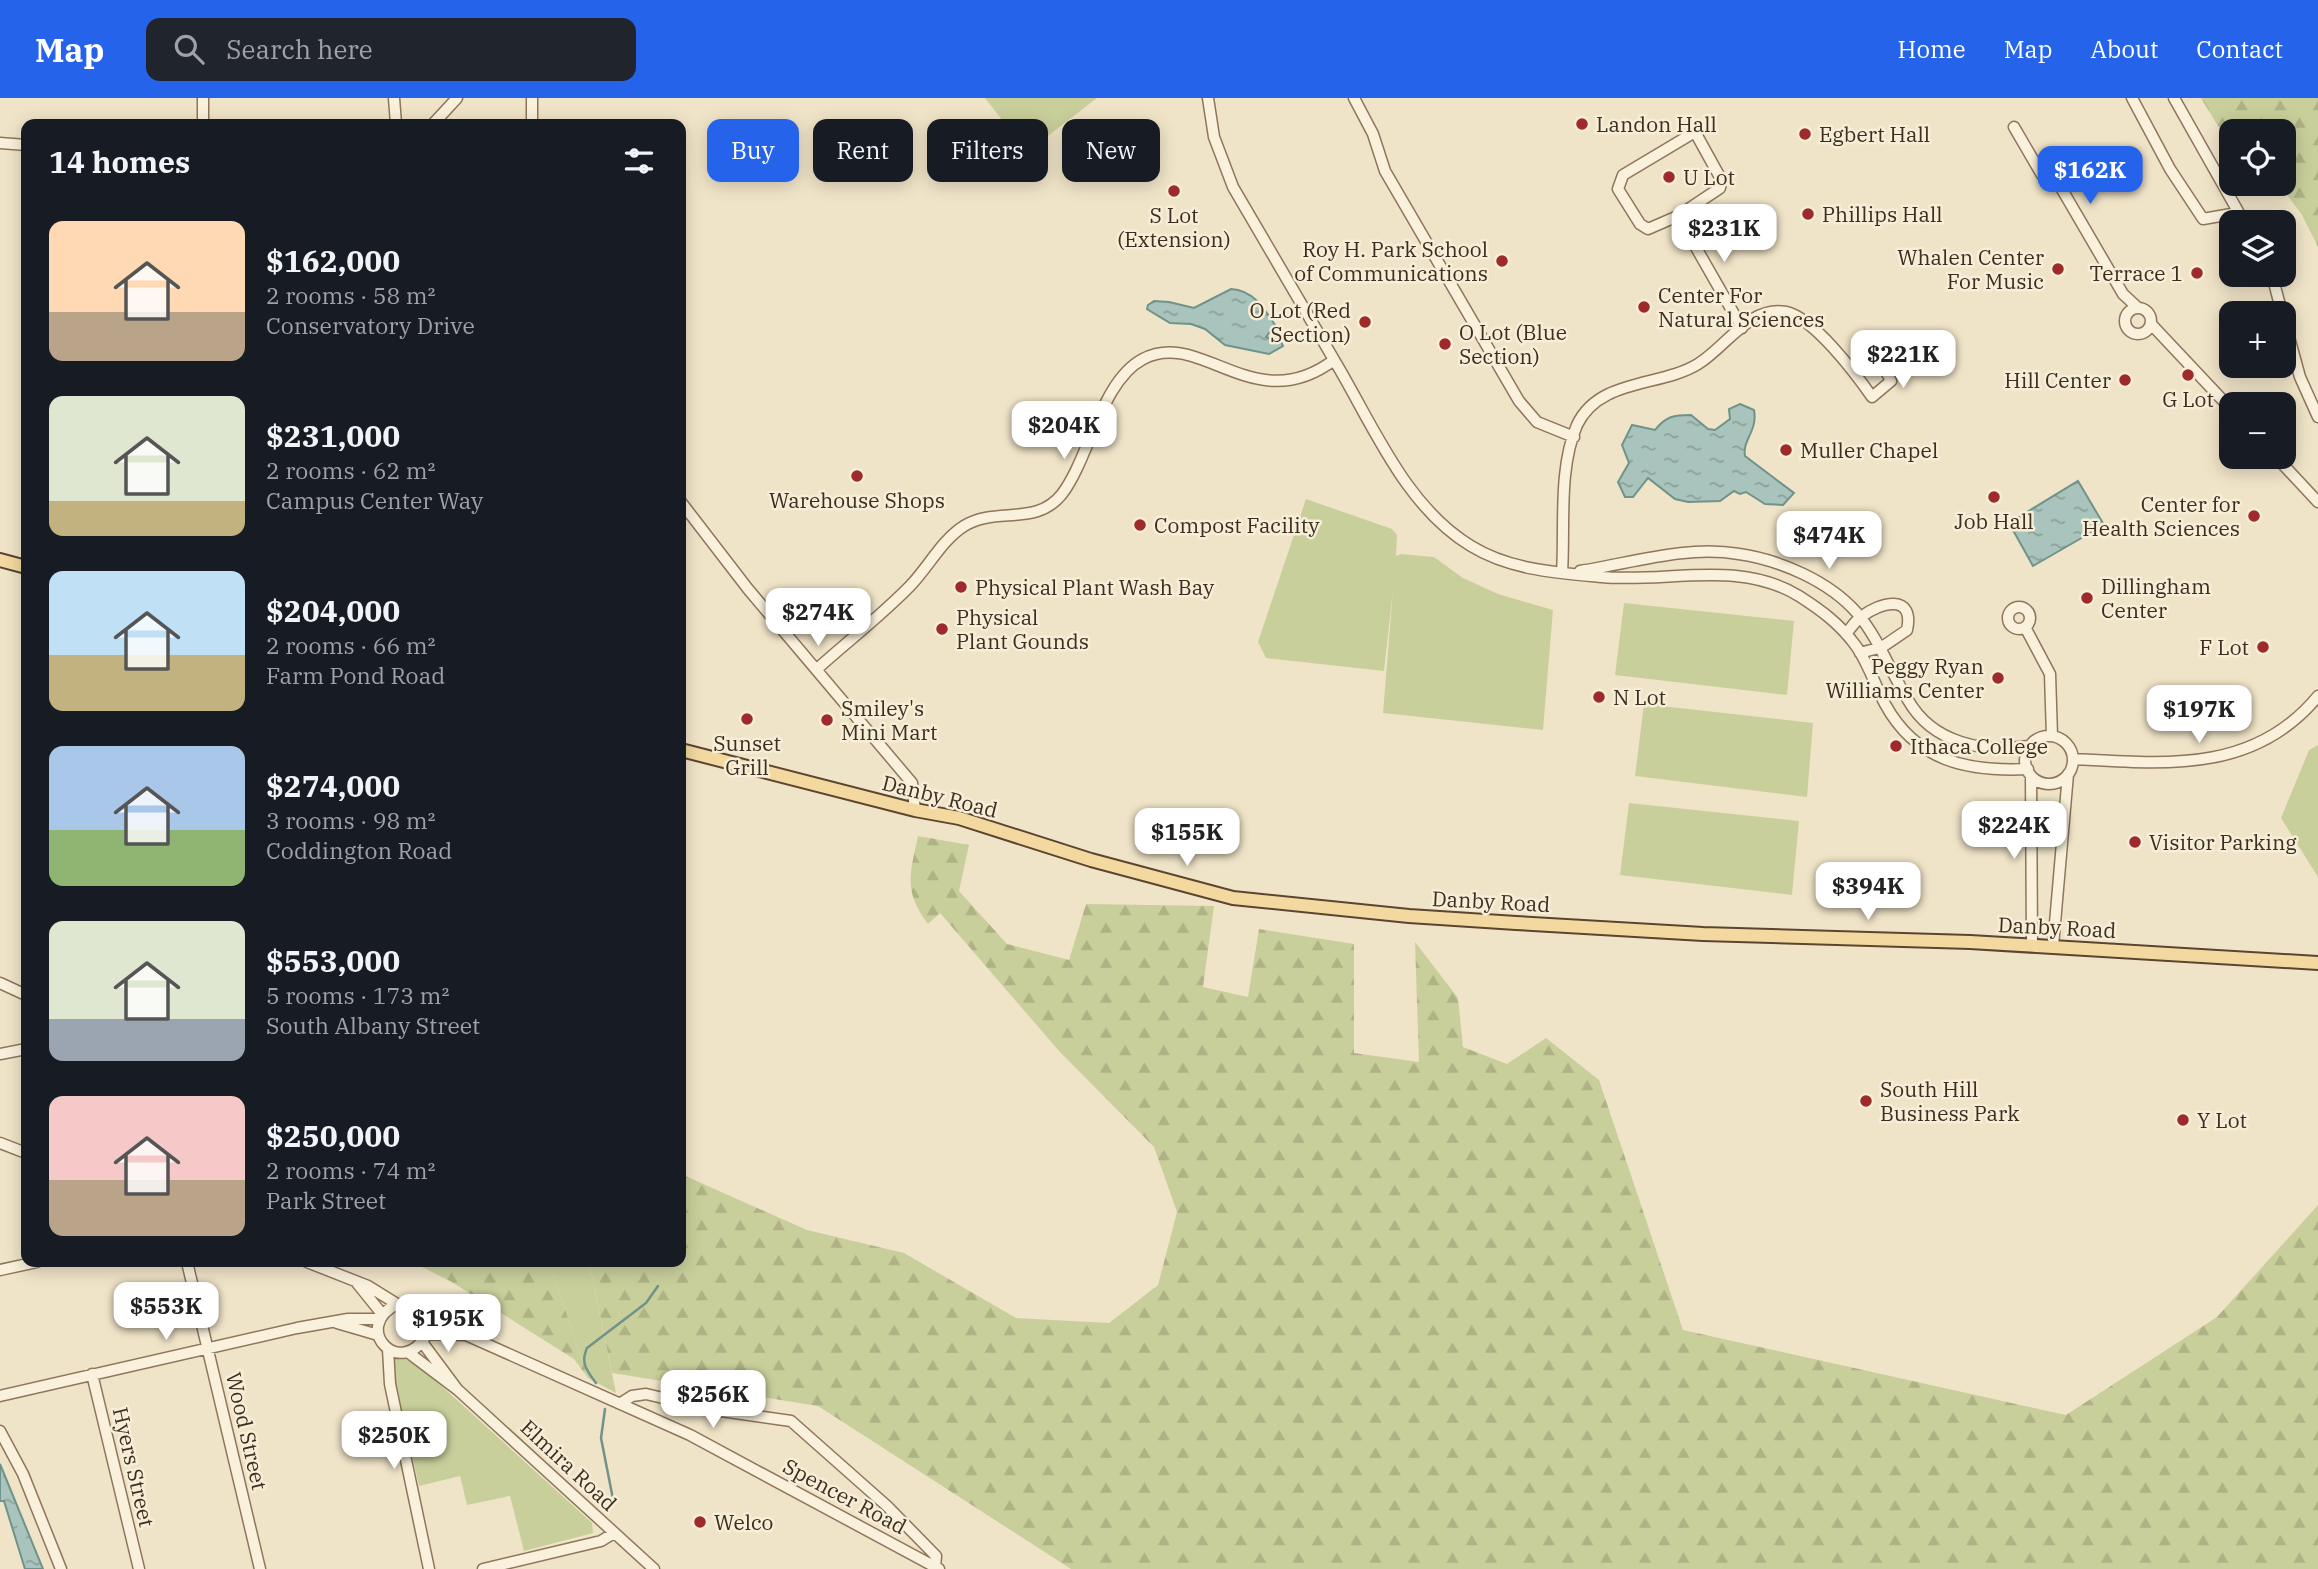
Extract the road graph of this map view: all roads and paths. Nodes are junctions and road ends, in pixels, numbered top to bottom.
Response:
1 (203, 98) edge
2 (394, 98) edge
3 (457, 98) edge
4 (532, 98) edge
5 (1208, 98) edge
6 (1354, 98) edge
7 (2132, 98) edge
8 (2174, 98) edge
9 (203, 119) edge
10 (396, 119) edge
11 (438, 119) edge
12 (532, 119) edge
13 (2014, 127) dead end
14 (0, 143) edge
15 (21, 145) edge
16 (2237, 210) edge
17 (1678, 216) junction
18 (2219, 219) edge
19 (2137, 307) junction
20 (2151, 324) junction
21 (1742, 328) junction
22 (1334, 360) junction
23 (2296, 362) edge
24 (1852, 368) dead end
25 (2219, 396) edge
26 (2318, 417) edge
27 (1574, 437) junction
28 (2287, 469) edge
29 (2318, 502) edge
30 (686, 508) edge
31 (0, 560) edge
32 (21, 566) edge
33 (1562, 573) junction
34 (1860, 617) junction
35 (2025, 628) dead end
36 (1846, 634) junction
37 (1882, 647) junction
38 (1860, 653) junction
39 (817, 669) junction
40 (2318, 696) edge
41 (2052, 736) junction
42 (2029, 746) junction
43 (686, 751) edge
44 (2073, 760) junction
45 (2029, 772) junction
46 (2068, 774) junction
47 (915, 810) junction
48 (2032, 945) junction
49 (2053, 946) junction
50 (2318, 963) edge
51 (0, 983) edge
52 (21, 993) edge
53 (21, 1050) edge
54 (0, 1054) edge
55 (0, 1143) edge
56 (21, 1151) edge
57 (21, 1265) edge
58 (188, 1267) edge
59 (319, 1267) edge
60 (0, 1270) edge
61 (357, 1283) junction
62 (397, 1304) junction
63 (381, 1316) junction
64 (423, 1317) junction
65 (337, 1322) junction
66 (378, 1335) junction
67 (466, 1335) junction
68 (424, 1338) junction
69 (208, 1349) junction
70 (388, 1349) junction
71 (409, 1353) junction
72 (92, 1374) junction
73 (458, 1390) junction
74 (0, 1396) edge
75 (621, 1403) junction
76 (0, 1431) edge
77 (614, 1534) junction
78 (937, 1568) edge
79 (61, 1569) edge
80 (139, 1569) edge
81 (260, 1569) edge
82 (429, 1569) edge
83 (483, 1569) edge
84 (654, 1569) edge

1 - 9 street
2 - 10 street
3 - 11 street
4 - 12 street
5 - 22 street
6 - 27 street
7 - 18 street
8 - 16 street
13 - 19 street
14 - 15 street
17 - 17 street
17 - 21 street
19 - 20 street
19 - 20 street
20 - 25 street
21 - 24 street
21 - 27 street
22 - 33 street
22 - 39 street
23 - 26 street
27 - 33 street
28 - 29 street
30 - 39 street
31 - 32 main road
33 - 34 street
33 - 36 street
34 - 36 street
34 - 37 street
34 - 37 street
35 - 41 street
36 - 38 street
37 - 38 street
37 - 42 street
38 - 45 street
39 - 47 street
40 - 44 street
41 - 42 street
41 - 44 street
42 - 45 street
43 - 47 main road, Danby Road
44 - 46 street
45 - 46 street
45 - 48 street
46 - 49 street
47 - 48 main road, Danby Road
48 - 49 main road, Danby Road
49 - 50 main road, Danby Road
51 - 52 street
53 - 54 street
55 - 56 street
57 - 60 street
58 - 69 street, Wood Street
59 - 61 street
61 - 62 street
61 - 63 street
62 - 63 street
62 - 64 street
63 - 65 street
63 - 66 street
64 - 67 street, Spencer Road
64 - 68 street
65 - 66 street
65 - 69 street
66 - 70 street
67 - 68 street, Spencer Road
67 - 75 street, Spencer Road
68 - 71 street
68 - 73 street, Elmira Road
69 - 72 street
69 - 81 street, Wood Street
70 - 71 street
70 - 82 street
71 - 73 street, Elmira Road
72 - 74 street
72 - 80 street, Hyers Street
73 - 77 street, Elmira Road
75 - 78 street, Spencer Road
75 - 78 street
76 - 79 street
77 - 83 street
77 - 84 street, Elmira Road

